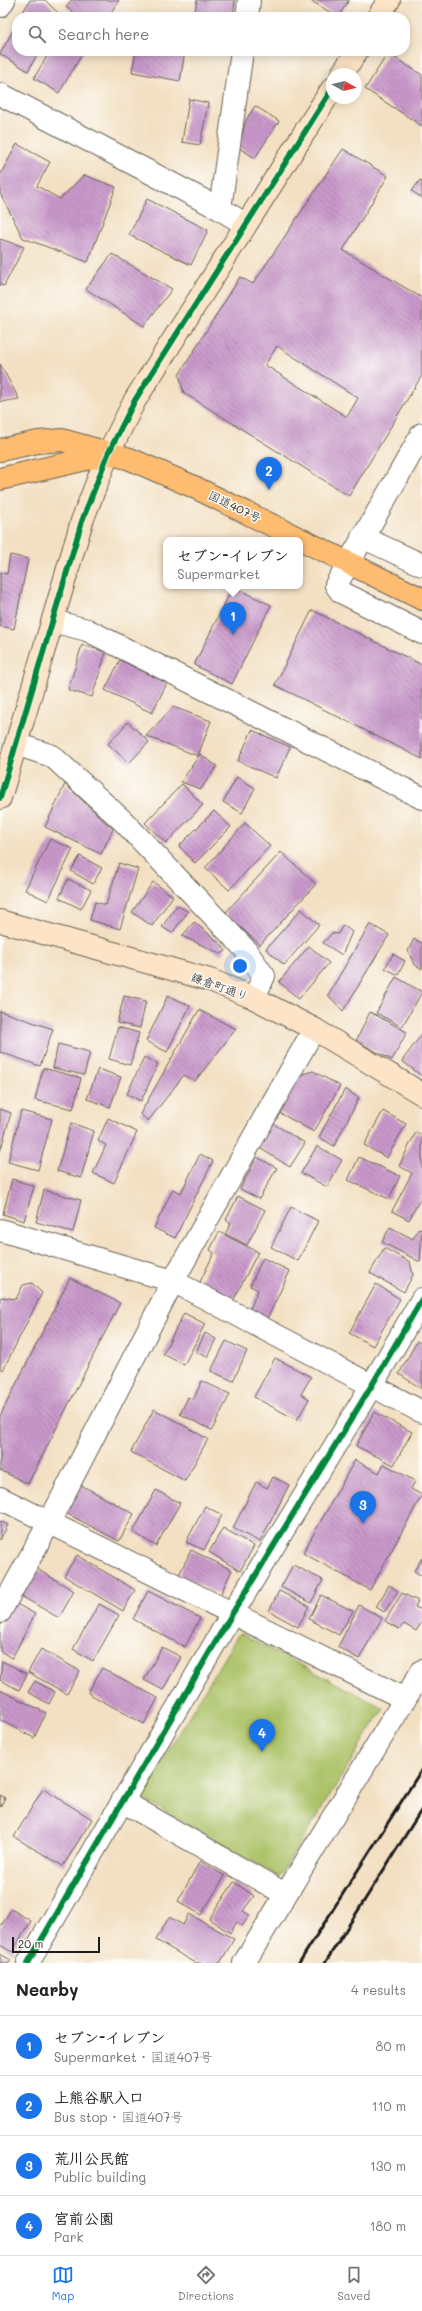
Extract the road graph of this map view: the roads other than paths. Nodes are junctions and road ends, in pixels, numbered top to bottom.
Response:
1 (4, 0) edge
2 (249, 0) edge
3 (389, 0) edge
4 (0, 6) edge
5 (248, 12) edge
6 (381, 12) edge
7 (241, 56) edge
8 (353, 56) edge
9 (346, 68) edge
10 (0, 94) edge
11 (326, 98) edge
12 (220, 209) junction
13 (245, 224) junction
14 (422, 434) edge
15 (0, 450) edge
16 (108, 454) junction
17 (0, 479) edge
18 (295, 537) edge
19 (362, 537) junction
20 (303, 541) edge
21 (348, 563) junction
22 (422, 565) edge
23 (422, 599) edge
24 (53, 621) junction
25 (422, 633) edge
26 (16, 744) junction
27 (0, 798) edge
28 (422, 798) edge
29 (0, 921) edge
30 (254, 998) junction
31 (314, 1029) junction
32 (422, 1094) edge
33 (0, 1230) edge
34 (173, 1281) junction
35 (422, 1299) edge
36 (372, 1386) junction
37 (422, 1412) edge
38 (0, 1498) edge
39 (48, 1523) junction
40 (0, 1612) edge
41 (232, 1614) junction
42 (422, 1671) edge
43 (405, 1699) junction
44 (122, 1801) junction
45 (285, 1894) junction
46 (28, 1963) edge
47 (244, 1963) edge

1 - 4 street
2 - 5 street
3 - 6 street
7 - 12 street
8 - 9 street
10 - 12 street
11 - 13 street
12 - 13 street
13 - 16 street
14 - 19 street
15 - 16 highway, 国道407号
16 - 17 highway, 国道407号
16 - 18 highway, 国道407号
16 - 24 street
19 - 21 street
19 - 22 street
20 - 21 highway, 国道407号
21 - 23 highway, 国道407号
21 - 25 street
24 - 26 street
24 - 28 street
26 - 27 street
26 - 30 street
29 - 30 street, 鎌倉町通り
30 - 31 street, 鎌倉町通り
31 - 32 street, 鎌倉町通り
31 - 34 street
33 - 34 street
34 - 36 street
34 - 39 street
35 - 36 street
36 - 37 street
36 - 41 street
38 - 39 street
39 - 40 street
39 - 41 street
41 - 43 street
41 - 44 street
42 - 43 street
43 - 45 street
44 - 45 street
44 - 46 street
45 - 47 street

